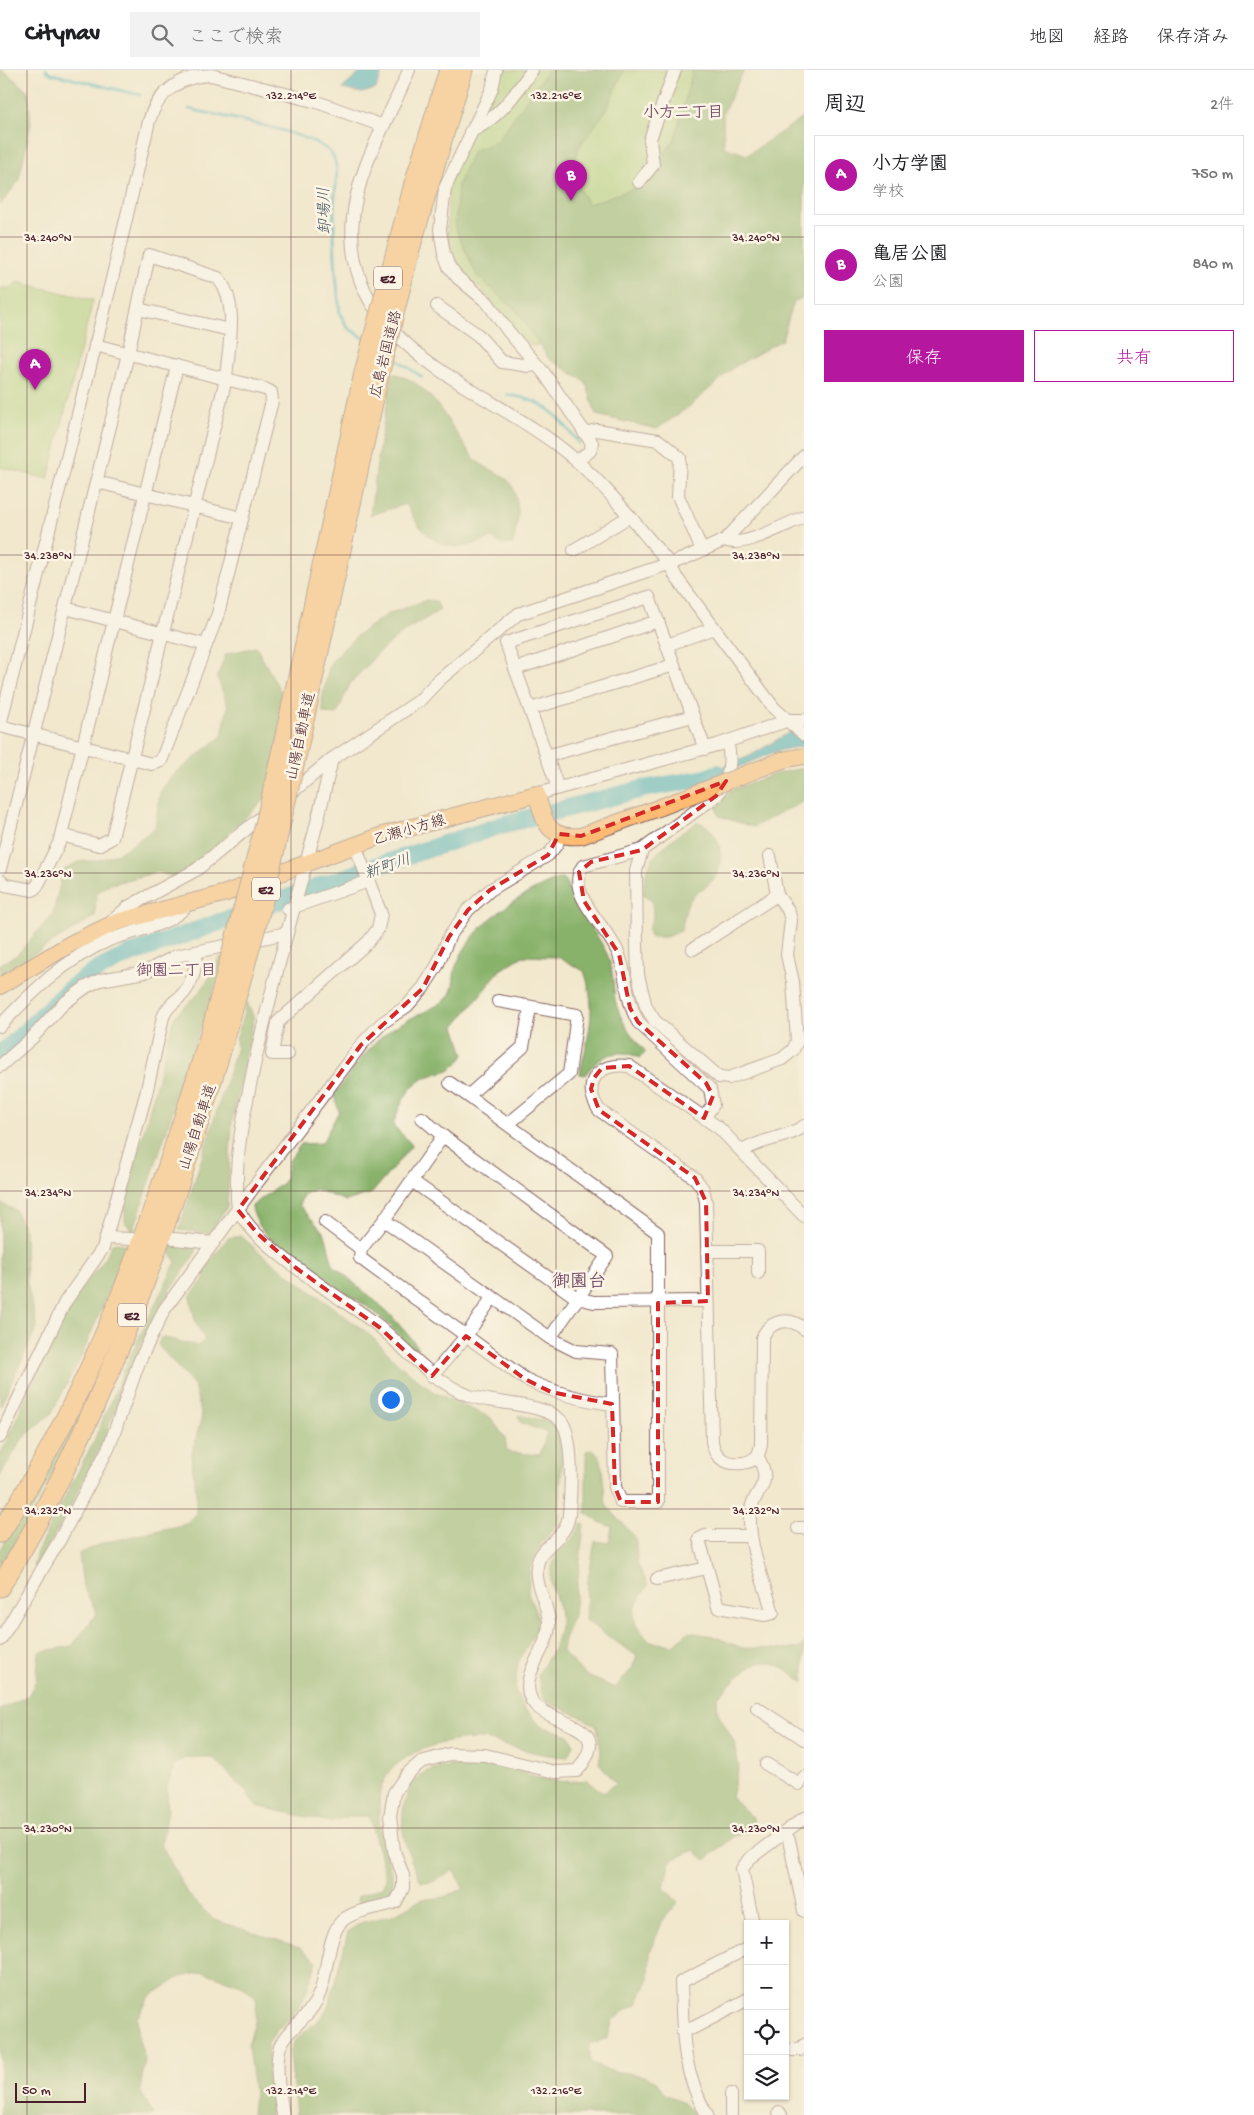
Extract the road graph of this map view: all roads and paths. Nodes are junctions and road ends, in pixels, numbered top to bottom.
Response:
1 (409, 70) edge
2 (496, 70) edge
3 (532, 70) edge
4 (674, 70) edge
5 (460, 71) edge
6 (383, 126) junction
7 (470, 132) junction
8 (639, 182) dead end
9 (437, 306) dead end
10 (138, 309) junction
11 (230, 330) junction
12 (95, 345) junction
13 (128, 354) junction
14 (536, 365) junction
15 (177, 366) junction
16 (226, 379) junction
17 (584, 434) junction
18 (804, 456) edge
19 (577, 461) junction
20 (97, 482) junction
21 (145, 494) junction
22 (195, 506) junction
23 (630, 516) junction
24 (804, 516) edge
25 (242, 518) junction
26 (725, 540) junction
27 (574, 550) dead end
28 (702, 550) junction
29 (669, 563) junction
30 (65, 608) junction
31 (114, 621) junction
32 (658, 621) junction
33 (714, 628) junction
34 (163, 634) junction
35 (206, 645) junction
36 (314, 645) junction
37 (666, 645) junction
38 (674, 665) junction
39 (515, 669) junction
40 (530, 709) junction
41 (693, 716) junction
42 (0, 725) edge
43 (798, 726) edge
44 (34, 734) junction
45 (83, 746) junction
46 (728, 746) junction
47 (705, 749) junction
48 (546, 756) junction
49 (804, 756) edge
50 (132, 759) junction
51 (332, 759) junction
52 (558, 788) junction
53 (538, 797) junction
54 (559, 834) junction
55 (61, 835) junction
56 (357, 848) junction
57 (642, 850) junction
58 (770, 856) dead end
59 (304, 868) junction
60 (0, 869) edge
61 (368, 879) junction
62 (0, 880) edge
63 (777, 894) junction
64 (188, 903) junction
65 (292, 906) junction
66 (108, 925) junction
67 (287, 933) junction
68 (693, 949) dead end
69 (196, 952) junction
70 (0, 986) edge
71 (498, 1001) dead end
72 (530, 1008) junction
73 (0, 1026) edge
74 (221, 1026) junction
75 (288, 1054) dead end
76 (0, 1066) edge
77 (450, 1083) dead end
78 (469, 1094) junction
79 (422, 1118) dead end
80 (704, 1118) junction
81 (508, 1124) junction
82 (802, 1131) edge
83 (443, 1136) junction
84 (743, 1150) junction
85 (412, 1181) junction
86 (238, 1210) junction
87 (804, 1216) edge
88 (384, 1220) junction
89 (325, 1222) dead end
90 (106, 1238) junction
91 (132, 1238) dead end
92 (175, 1240) dead end
93 (213, 1243) junction
94 (361, 1249) junction
95 (708, 1251) junction
96 (758, 1273) dead end
97 (492, 1298) junction
98 (577, 1298) junction
99 (708, 1301) junction
100 (658, 1303) junction
101 (804, 1329) edge
102 (466, 1336) junction
103 (550, 1338) junction
104 (432, 1376) junction
105 (612, 1404) junction
106 (0, 1437) edge
107 (757, 1456) junction
108 (0, 1533) edge
109 (749, 1536) junction
110 (707, 1568) junction
111 (657, 1579) dead end
112 (0, 1587) edge
113 (0, 1640) edge
114 (757, 1708) dead end
115 (804, 1739) edge
116 (766, 1764) dead end
117 (804, 1777) edge
118 (804, 1818) edge
119 (784, 1833) junction
120 (804, 1911) edge
121 (752, 1920) edge
122 (744, 1950) edge
123 (744, 2001) edge
124 (683, 2030) junction
125 (804, 2045) edge
126 (789, 2050) edge
127 (731, 2094) dead end
128 (283, 2115) edge
129 (707, 2115) edge
130 (730, 2115) edge

1 - 6 street
2 - 7 street
3 - 7 street
4 - 8 street
5 - 36 highway, 広島岩国道路 / E2, bridge
6 - 12 street
6 - 19 street
7 - 14 street
9 - 14 street
10 - 11 street
10 - 11 street
10 - 13 street
11 - 16 street
12 - 13 street
12 - 42 street
13 - 15 street
13 - 20 street
14 - 17 street
15 - 16 street
15 - 21 street
16 - 22 street
16 - 25 street
17 - 19 street
17 - 28 street
18 - 26 street
19 - 23 street
20 - 21 street
20 - 30 street
21 - 22 street
21 - 31 street
22 - 25 street
22 - 34 street
23 - 27 street
23 - 29 street
24 - 26 street
25 - 35 street
26 - 28 street
28 - 29 street
29 - 33 street
29 - 43 street
29 - 51 street
30 - 31 street
30 - 44 street
31 - 34 street
31 - 45 street
32 - 37 street
32 - 39 street
32 - 39 street
33 - 37 street
33 - 43 street
34 - 35 street
34 - 50 street
35 - 50 street
36 - 74 highway, 山陽自動車道 / E2, bridge
36 - 74 highway, 山陽自動車道 / E2, bridge
37 - 38 street
38 - 40 street
38 - 41 street
39 - 40 street
40 - 48 street
41 - 47 street
41 - 48 street
42 - 44 street
43 - 46 street
44 - 45 street
44 - 60 street
45 - 50 street
45 - 55 street
46 - 47 street
46 - 57 street
47 - 52 street
48 - 52 street
49 - 54 main road, bridge
50 - 55 street
51 - 59 street
51 - 66 street
52 - 53 street
53 - 54 main road
53 - 56 main road, 乙瀬小方線
54 - 86 street
55 - 62 street
56 - 59 main road, 乙瀬小方線
56 - 61 street
57 - 63 street
57 - 80 street
58 - 63 street
59 - 64 main road, 乙瀬小方線
59 - 65 street
61 - 65 street
61 - 75 street
63 - 68 street
64 - 66 main road, 乙瀬小方線
64 - 73 street
65 - 67 street
66 - 70 main road, 乙瀬小方線
67 - 69 street
67 - 86 street
69 - 76 street
69 - 90 street
71 - 72 street
72 - 78 street
72 - 81 street
74 - 108 highway, 山陽自動車道 / E2
74 - 112 highway, 山陽自動車道 / E2
77 - 78 street
78 - 81 street
79 - 83 street
80 - 84 street
80 - 95 street
81 - 100 street
82 - 84 street
83 - 85 street
83 - 98 street
84 - 87 street
85 - 88 street
85 - 98 street
86 - 93 street
86 - 104 street
88 - 94 street
88 - 97 street
89 - 94 street
90 - 91 street
90 - 106 street
92 - 93 street
93 - 113 street
94 - 102 street
95 - 96 street
95 - 99 street
97 - 102 street
97 - 103 street
98 - 100 street
98 - 103 street
99 - 100 street
99 - 107 street
100 - 105 street
101 - 107 street
102 - 104 street
102 - 105 street
103 - 105 street
104 - 128 street
107 - 109 street
109 - 110 street
109 - 110 street
110 - 111 street
114 - 115 street
116 - 117 street
118 - 119 street
119 - 120 street
119 - 121 street
122 - 124 street
123 - 124 street
124 - 129 street
125 - 126 street
127 - 130 street

